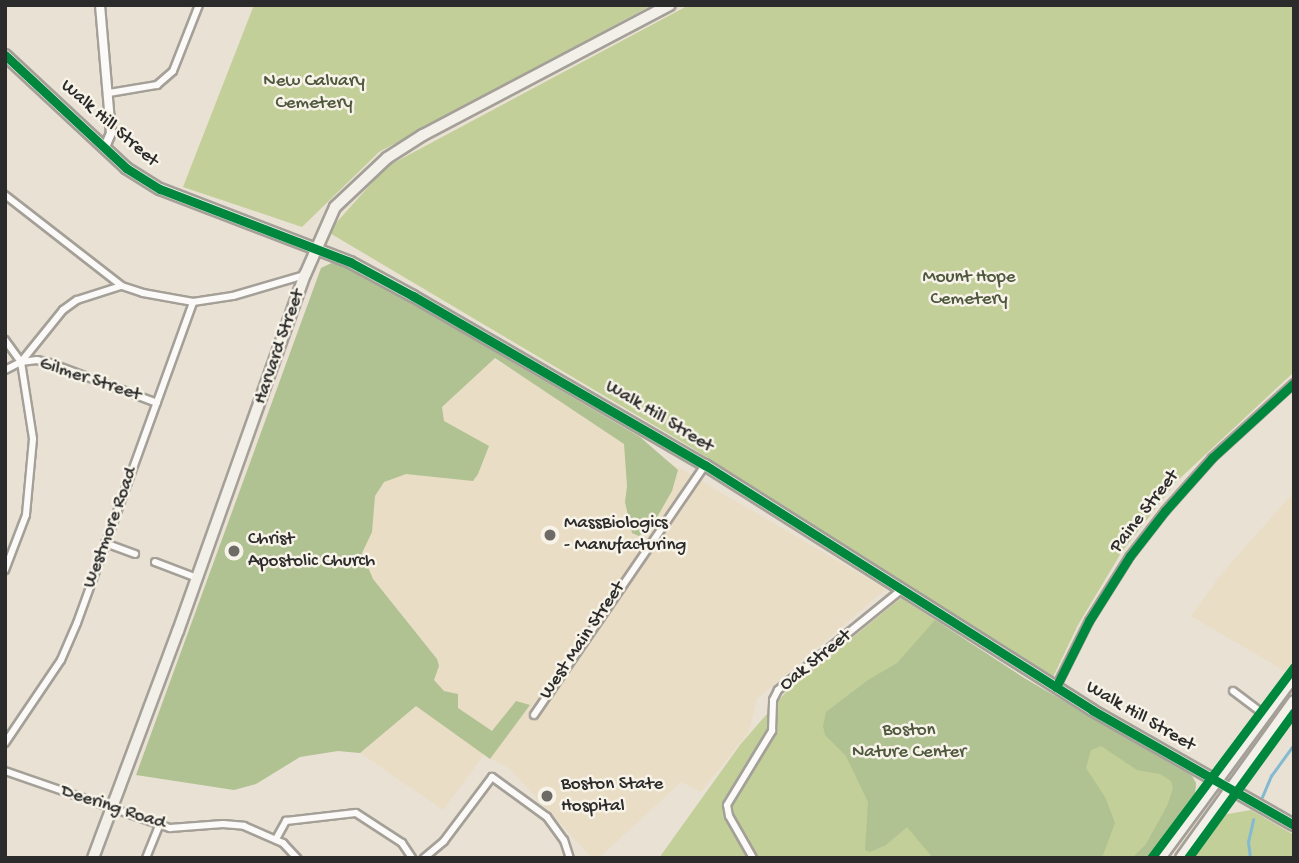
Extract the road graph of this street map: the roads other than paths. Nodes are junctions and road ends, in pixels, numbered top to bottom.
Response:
1 (100, 5) edge
2 (199, 5) edge
3 (670, 5) edge
4 (5, 55) edge
5 (109, 93) junction
6 (104, 147) junction
7 (5, 195) edge
8 (317, 249) junction
9 (305, 275) junction
10 (122, 286) junction
11 (193, 302) junction
12 (5, 340) edge
13 (21, 362) junction
14 (5, 370) edge
15 (1294, 383) edge
16 (157, 403) junction
17 (705, 465) junction
18 (105, 543) junction
19 (135, 554) dead end
20 (155, 562) dead end
21 (5, 570) edge
22 (198, 578) junction
23 (901, 590) junction
24 (1294, 676) edge
25 (1056, 687) junction
26 (1233, 691) dead end
27 (1294, 702) edge
28 (534, 715) dead end
29 (1265, 715) junction
30 (5, 743) edge
31 (5, 771) edge
32 (1218, 781) junction
33 (1232, 790) junction
34 (111, 808) junction
35 (159, 825) junction
36 (1294, 825) edge
37 (276, 839) junction
38 (93, 858) edge
39 (146, 858) edge
40 (297, 858) edge
41 (412, 858) edge
42 (424, 858) edge
43 (570, 858) edge
44 (753, 858) edge
45 (1160, 858) edge
46 (1181, 858) edge

1 - 5 street
2 - 5 street
3 - 8 main road, Harvard Street
4 - 6 main road, Walk Hill Street
5 - 6 street
6 - 8 main road, Walk Hill Street
7 - 10 street
8 - 9 main road, Harvard Street
8 - 17 main road, Walk Hill Street
9 - 11 street
9 - 22 main road, Harvard Street
10 - 11 street
10 - 13 street
11 - 16 street, Westmore Road
12 - 13 street
13 - 14 street
13 - 16 street, Gilmer Street
13 - 21 street
15 - 25 street, Paine Street
16 - 18 street, Westmore Road
17 - 23 main road, Walk Hill Street
17 - 28 street, West Main Street
18 - 19 street
18 - 30 street, Westmore Road
20 - 22 street
22 - 34 main road, Harvard Street
23 - 25 main road, Walk Hill Street
23 - 44 street, Oak Street
24 - 29 main road
25 - 32 main road, Walk Hill Street
26 - 29 street
27 - 33 main road
29 - 32 main road
31 - 34 street, Deering Road
32 - 33 main road, Walk Hill Street
32 - 45 main road
33 - 36 main road, Walk Hill Street
33 - 46 main road
34 - 35 street, Deering Road
34 - 38 main road, Harvard Street
35 - 37 street, Deering Road
35 - 39 street
37 - 40 street, Deering Road
37 - 41 street
42 - 43 street

